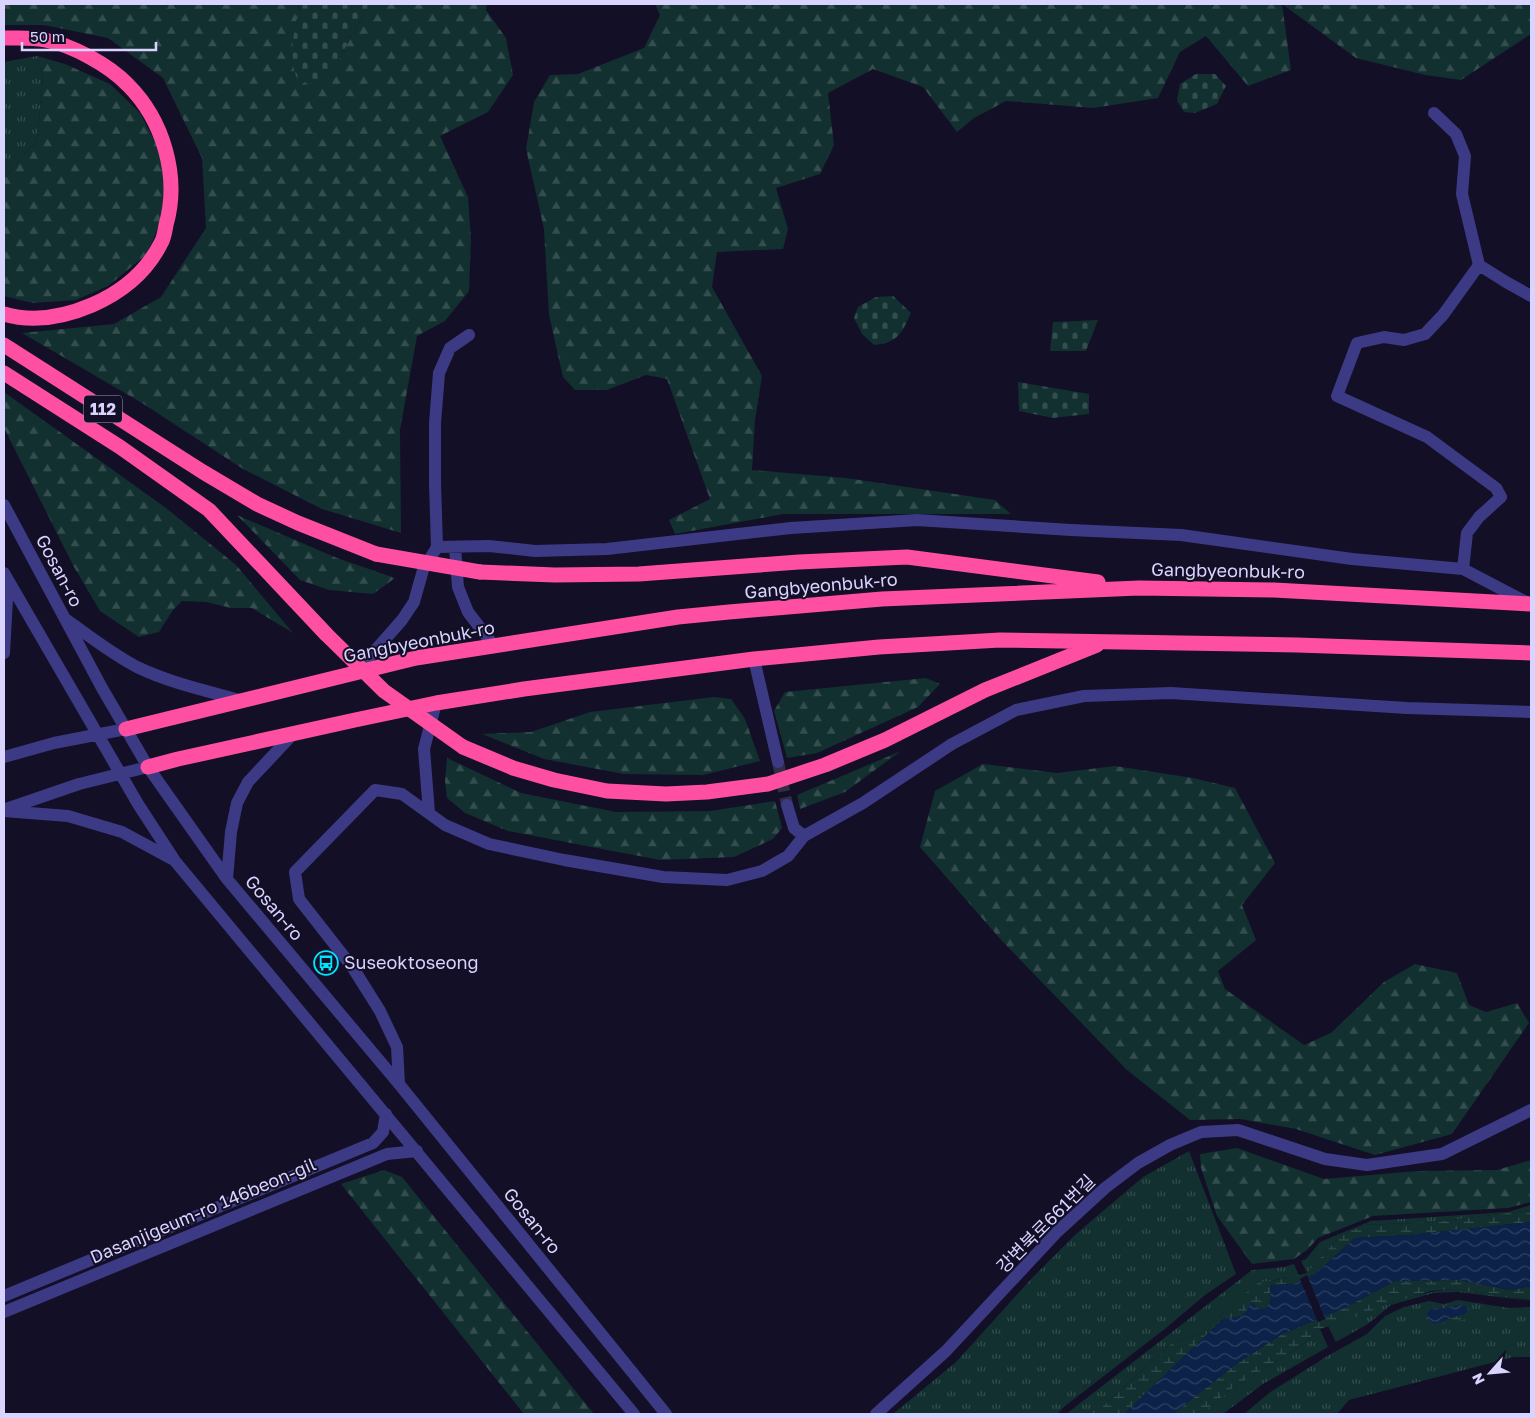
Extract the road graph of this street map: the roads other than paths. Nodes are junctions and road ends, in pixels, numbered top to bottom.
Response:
1 (4, 38) edge
2 (1434, 113) dead end
3 (1479, 265) junction
4 (1531, 296) edge
5 (4, 314) edge
6 (469, 335) dead end
7 (4, 346) edge
8 (4, 373) edge
9 (4, 505) edge
10 (438, 547) junction
11 (455, 547) junction
12 (1463, 569) junction
13 (6, 577) edge
14 (1139, 588) junction
15 (1530, 604) edge
16 (63, 618) junction
17 (1104, 642) junction
18 (494, 646) junction
19 (4, 653) edge
20 (1531, 653) edge
21 (754, 659) junction
22 (356, 672) junction
23 (243, 701) junction
24 (436, 704) junction
25 (1531, 712) edge
26 (126, 729) junction
27 (293, 734) junction
28 (98, 735) junction
29 (4, 757) edge
30 (778, 762) tunnel mouth
31 (148, 767) junction
32 (120, 774) junction
33 (788, 805) tunnel mouth
34 (4, 810) edge
35 (429, 813) junction
36 (804, 836) junction
37 (175, 861) junction
38 (227, 879) junction
39 (399, 1084) junction
40 (1531, 1110) edge
41 (386, 1114) junction
42 (417, 1151) junction
43 (4, 1296) edge
44 (4, 1312) edge
45 (634, 1414) edge
46 (666, 1414) edge
47 (876, 1414) edge

1 - 5 highway
2 - 3 street
3 - 4 street
3 - 12 street
6 - 10 street
7 - 14 highway, 112, bridge
8 - 17 highway, 112, bridge
9 - 16 street, Gosan-ro
10 - 11 street
10 - 22 street
11 - 12 street
11 - 18 street
12 - 15 street
13 - 19 street
13 - 28 street
14 - 15 highway, Gangbyeonbuk-ro
14 - 18 highway, Gangbyeonbuk-ro
16 - 23 street
16 - 26 street, Gosan-ro
17 - 20 highway
17 - 21 highway
18 - 22 highway, Gangbyeonbuk-ro
21 - 24 highway
21 - 30 street
22 - 23 highway, Gangbyeonbuk-ro
23 - 26 highway, Gangbyeonbuk-ro
24 - 27 highway
24 - 35 street
25 - 36 street
26 - 28 street
26 - 31 street, Gosan-ro
27 - 31 highway
27 - 38 street
28 - 29 street
28 - 32 street
31 - 32 street
31 - 38 street, Gosan-ro
32 - 34 street
32 - 37 street
33 - 36 street
34 - 37 street
35 - 36 street
35 - 39 street
37 - 41 street
38 - 39 street, Gosan-ro
39 - 46 street, Gosan-ro
40 - 47 street, 강변북로661번길
41 - 42 street
41 - 43 street, Dasanjigeum-ro 146beon-gil
42 - 44 street, Dasanjigeum-ro 146beon-gil
42 - 45 street

